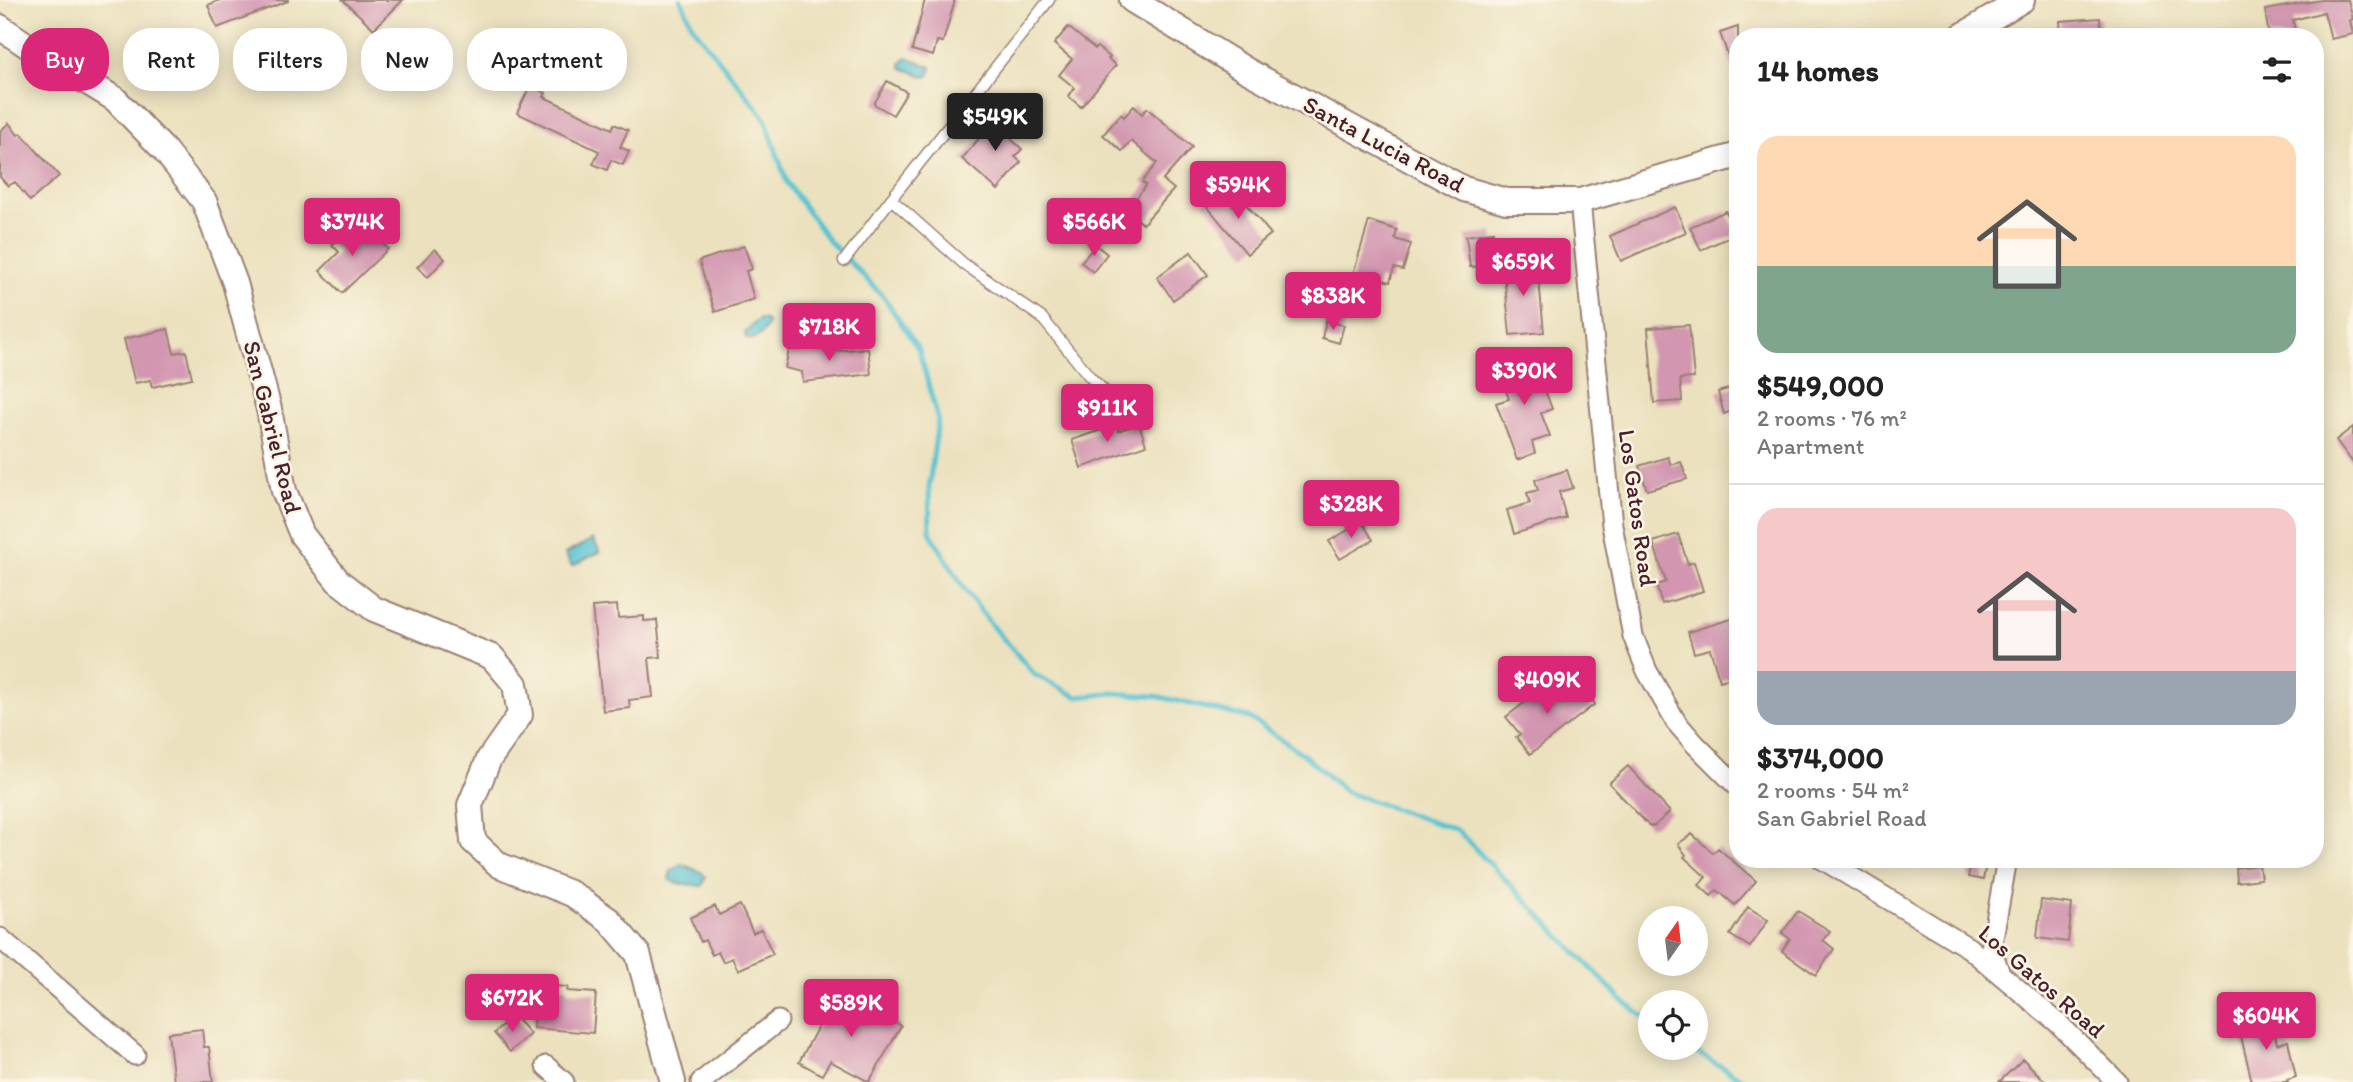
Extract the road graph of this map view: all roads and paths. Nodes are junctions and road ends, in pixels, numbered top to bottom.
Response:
1 (1049, 0) edge
2 (1132, 0) edge
3 (2022, 0) edge
4 (0, 27) edge
5 (1975, 28) edge
6 (1729, 158) edge
7 (891, 198) junction
8 (1580, 201) junction
9 (844, 261) dead end
10 (1124, 410) dead end
11 (1729, 778) edge
12 (1837, 868) edge
13 (2005, 868) edge
14 (0, 939) edge
15 (2000, 972) junction
16 (778, 1021) dead end
17 (135, 1055) dead end
18 (546, 1066) dead end
19 (565, 1082) edge
20 (673, 1082) edge
21 (701, 1082) edge
22 (2117, 1082) edge

1 - 7 lane
2 - 8 street, Santa Lucia Road
3 - 5 street
4 - 20 street, San Gabriel Road
6 - 8 street, Santa Lucia Road
7 - 9 lane
7 - 10 lane
8 - 11 street, Los Gatos Road
12 - 15 street, Los Gatos Road
13 - 15 street
14 - 17 street
15 - 22 street, Los Gatos Road
16 - 21 street
18 - 19 street

